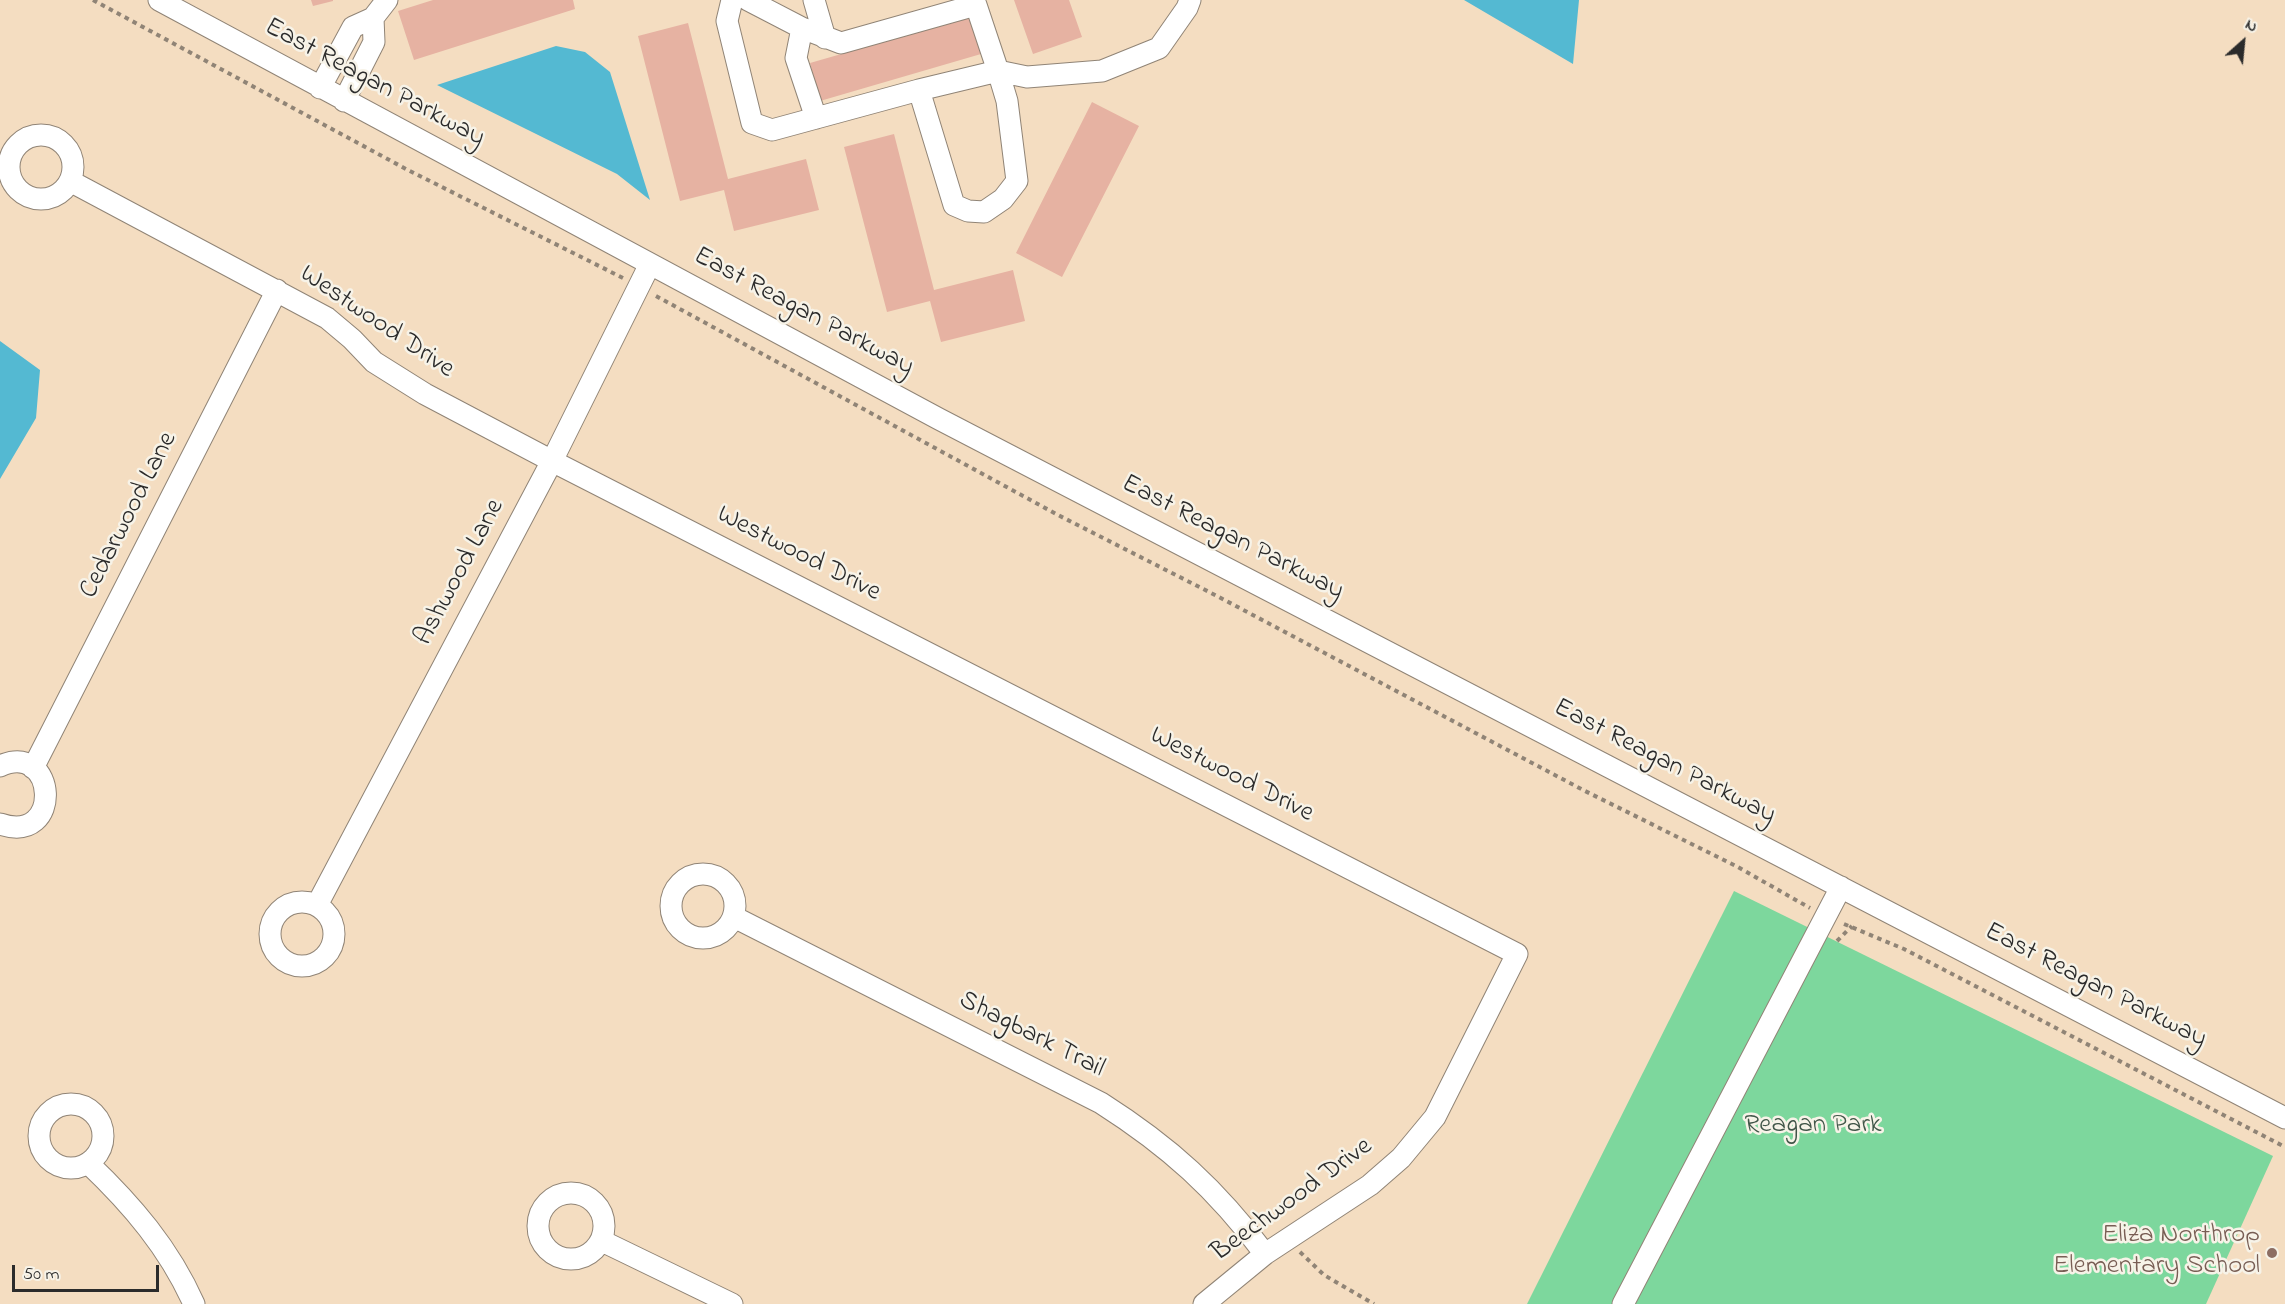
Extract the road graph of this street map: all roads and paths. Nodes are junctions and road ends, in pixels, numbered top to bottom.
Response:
1 (93, 0) edge
2 (159, 0) edge
3 (387, 0) edge
4 (732, 0) edge
5 (748, 0) edge
6 (814, 0) edge
7 (1190, 0) edge
8 (373, 18) junction
9 (802, 28) junction
10 (825, 38) junction
11 (998, 71) junction
12 (320, 88) junction
13 (919, 90) junction
14 (344, 100) junction
15 (816, 118) junction
16 (70, 182) dead end
17 (650, 264) junction
18 (638, 286) junction
19 (277, 290) junction
20 (552, 461) junction
21 (0, 766) edge
22 (33, 768) junction
23 (0, 824) edge
24 (1841, 887) junction
25 (316, 905) dead end
26 (1826, 916) junction
27 (734, 917) dead end
28 (1517, 954) joint
29 (2285, 1118) edge
30 (2285, 1147) edge
31 (88, 1163) dead end
32 (1286, 1239) junction
33 (602, 1241) dead end
34 (1265, 1254) junction
35 (194, 1304) edge
36 (732, 1304) edge
37 (1204, 1304) edge
38 (1374, 1304) edge
39 (1623, 1304) edge

1 - 18 path
2 - 12 street, East Reagan Parkway
3 - 8 street
4 - 15 street
5 - 9 street
6 - 10 street
7 - 11 street
8 - 12 street
8 - 14 street
9 - 10 street
9 - 15 street
10 - 11 street
11 - 13 street
11 - 13 street
12 - 14 street, East Reagan Parkway
13 - 15 street
14 - 17 street, East Reagan Parkway
16 - 19 street, Westwood Drive
17 - 18 street, Ashwood Lane
17 - 24 street, East Reagan Parkway
18 - 20 street, Ashwood Lane
18 - 26 path
19 - 20 street, Westwood Drive
19 - 22 street, Cedarwood Lane
20 - 25 street, Ashwood Lane
20 - 28 street, Westwood Drive
21 - 22 street
22 - 23 street
24 - 26 street
24 - 29 street, East Reagan Parkway
26 - 30 path
26 - 39 street
27 - 34 street, Shagbark Trail
28 - 32 street, Beechwood Drive
31 - 35 street
32 - 34 street, Beechwood Drive
32 - 38 path
33 - 36 street
34 - 37 street, Beechwood Drive

